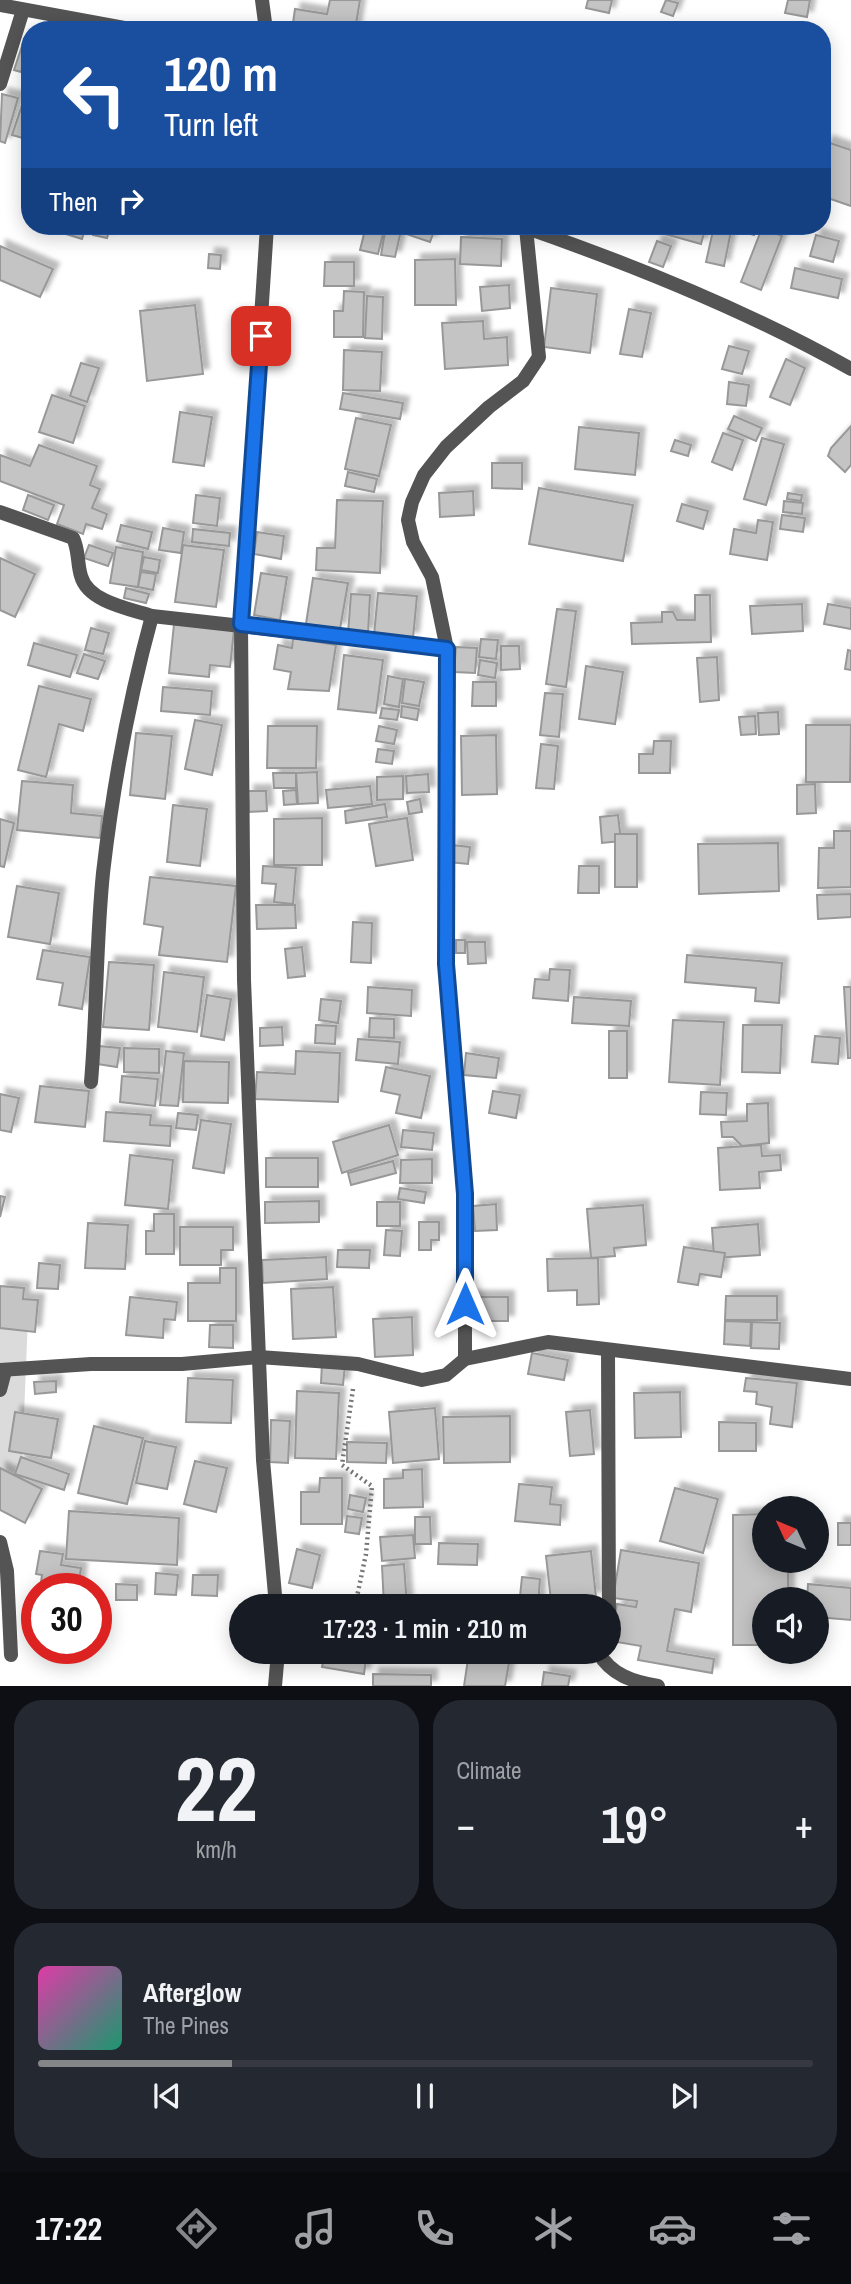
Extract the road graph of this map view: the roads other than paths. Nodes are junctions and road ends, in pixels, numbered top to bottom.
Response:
1 (262, 0) edge
2 (0, 5) edge
3 (23, 10) junction
4 (85, 21) edge
5 (265, 21) edge
6 (0, 84) edge
7 (266, 235) edge
8 (523, 235) edge
9 (544, 235) edge
10 (851, 369) edge
11 (0, 512) edge
12 (152, 615) junction
13 (241, 624) junction
14 (447, 649) junction
15 (91, 1082) dead end
16 (608, 1350) junction
17 (258, 1357) junction
18 (465, 1359) junction
19 (2, 1370) edge
20 (851, 1378) edge
21 (0, 1390) edge
22 (0, 1542) edge
23 (275, 1594) edge
24 (609, 1594) edge
25 (11, 1655) dead end
26 (277, 1664) edge
27 (604, 1664) edge
28 (275, 1685) edge
29 (658, 1685) edge

1 - 5 street
2 - 3 street
3 - 4 street
3 - 6 street
7 - 13 street
8 - 14 street
9 - 10 street
11 - 12 street
12 - 13 street
12 - 15 street
13 - 14 street
13 - 17 street
14 - 18 street
16 - 18 street
16 - 20 street
16 - 24 street
17 - 18 street
17 - 19 street
17 - 23 street
19 - 21 street
22 - 25 street
26 - 28 street
27 - 29 street

